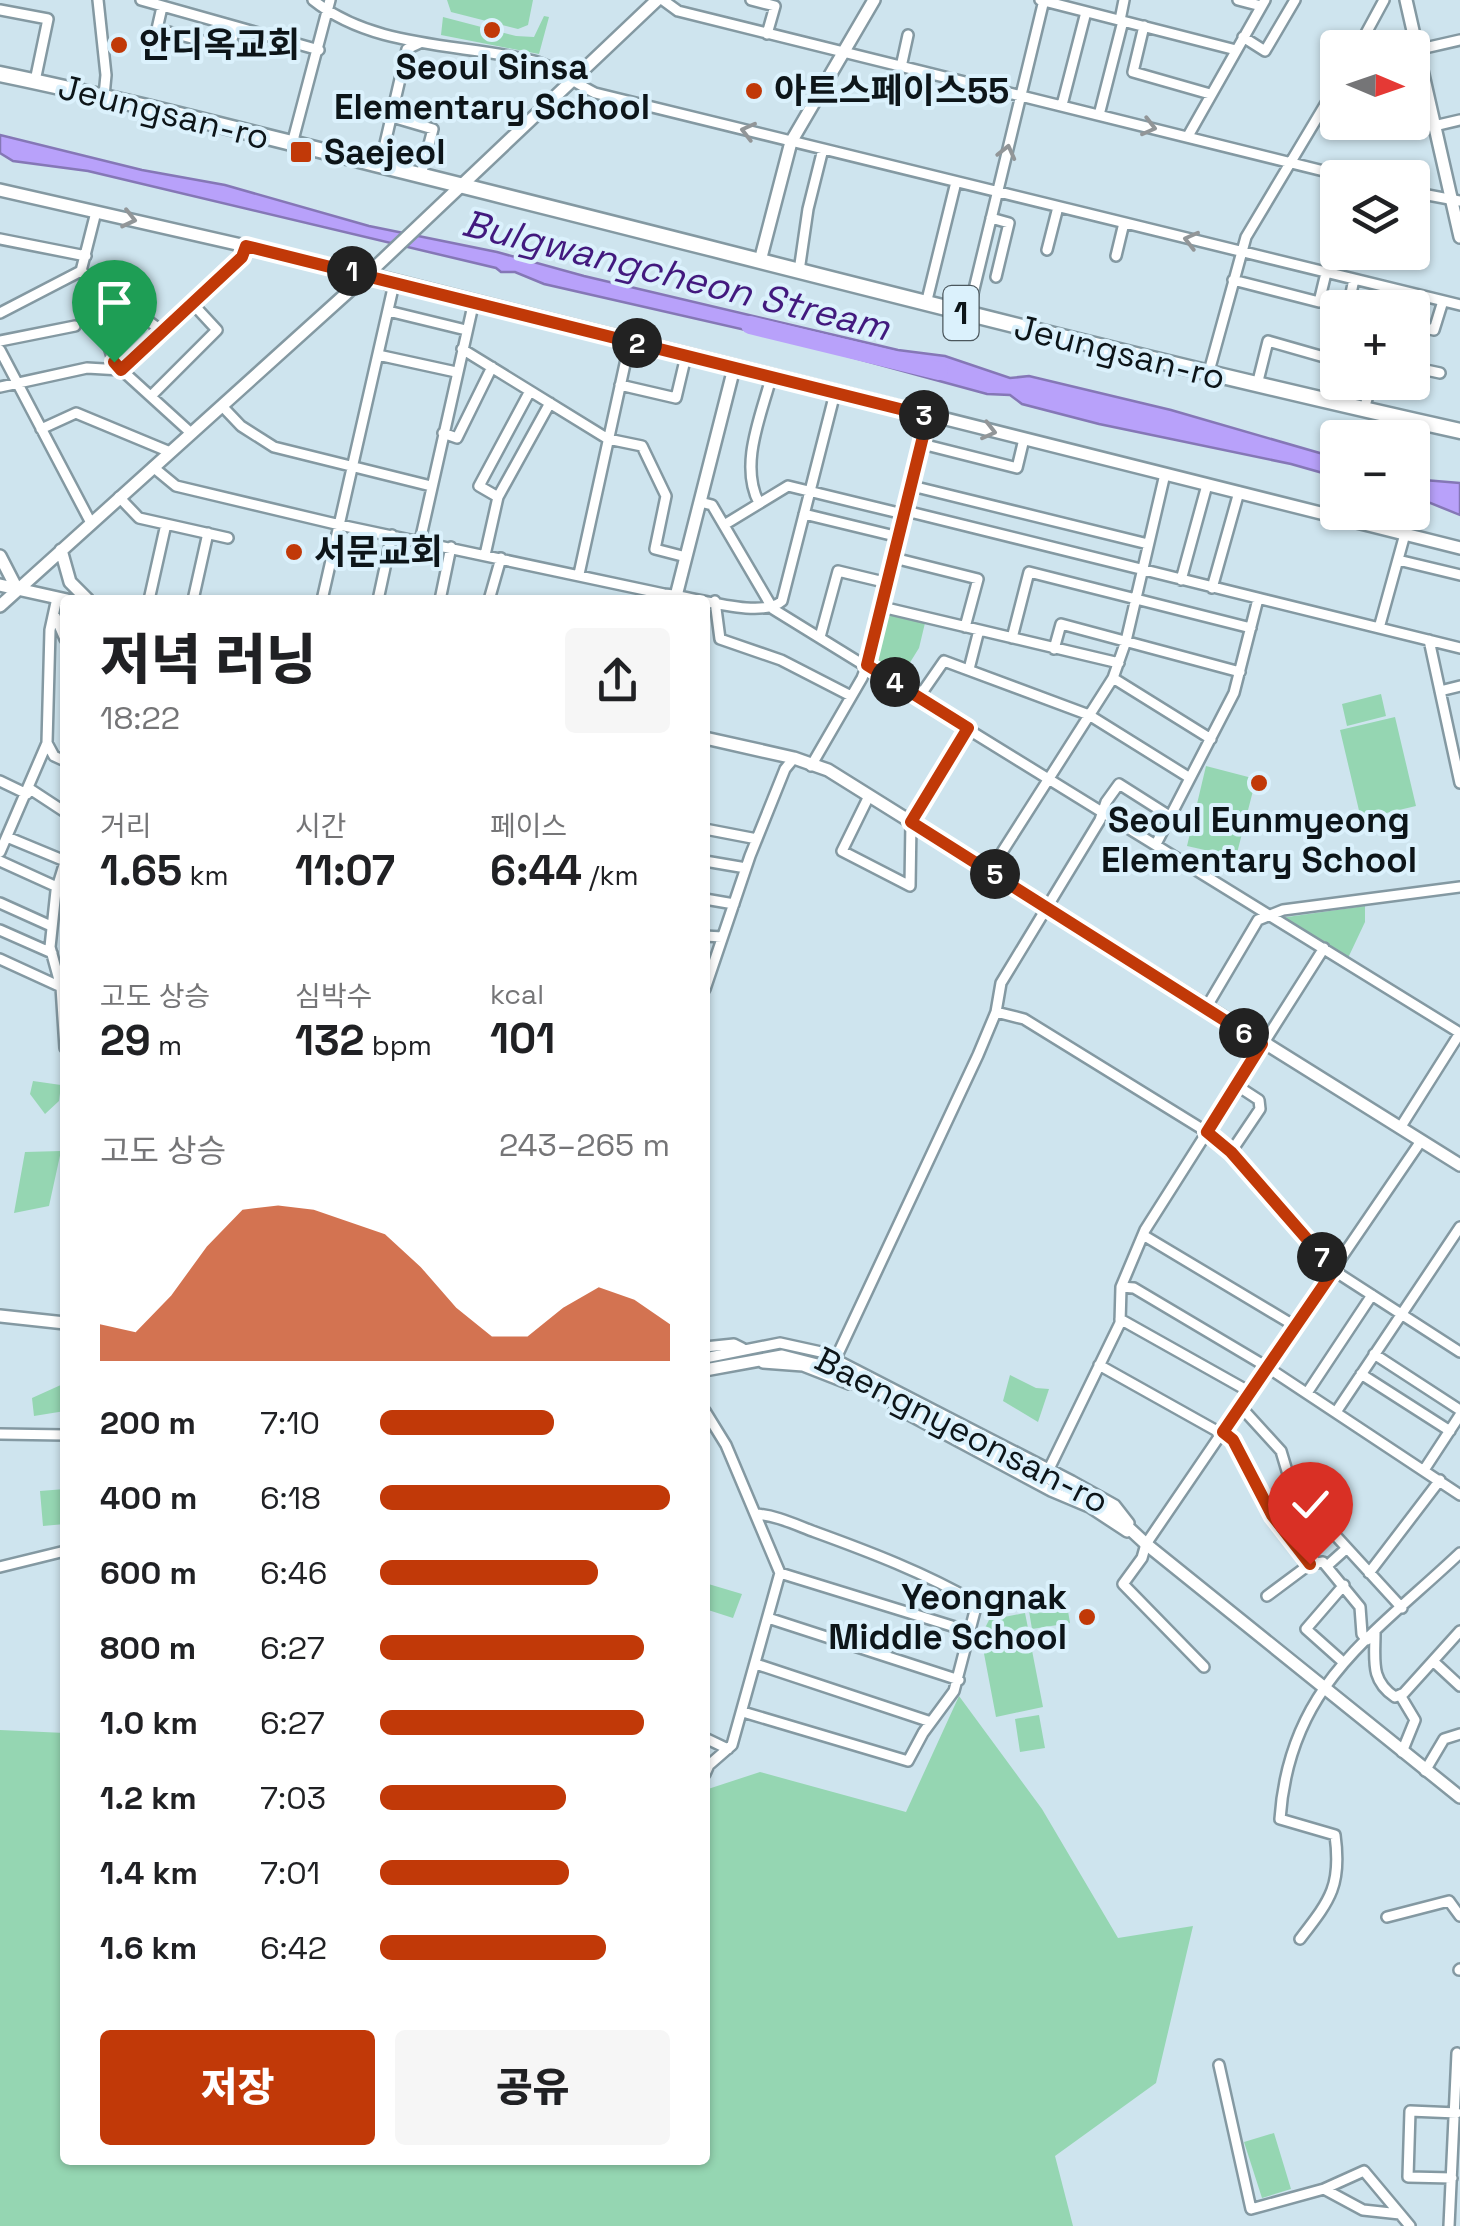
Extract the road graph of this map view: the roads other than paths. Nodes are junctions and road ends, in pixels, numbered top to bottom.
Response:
1 (98, 0) edge
2 (140, 0) edge
3 (313, 0) edge
4 (330, 0) edge
5 (660, 0) edge
6 (750, 0) edge
7 (874, 0) edge
8 (1042, 0) edge
9 (1124, 0) edge
10 (1238, 0) edge
11 (1296, 0) edge
12 (1384, 0) edge
13 (1406, 0) edge
14 (1263, 3) edge
15 (2, 7) edge
16 (162, 7) junction
17 (327, 12) junction
18 (1086, 12) junction
19 (1121, 21) junction
20 (1144, 26) junction
21 (235, 27) junction
22 (1368, 30) edge
23 (1412, 30) edge
24 (768, 34) junction
25 (908, 34) dead end
26 (1243, 37) junction
27 (1460, 40) edge
28 (420, 43) junction
29 (1430, 47) edge
30 (319, 50) junction
31 (1236, 50) junction
32 (844, 53) junction
33 (900, 67) junction
34 (0, 74) edge
35 (35, 81) junction
36 (569, 82) junction
37 (1210, 94) junction
38 (1021, 95) junction
39 (104, 96) junction
40 (1062, 106) junction
41 (1430, 109) edge
42 (1320, 113) edge
43 (1100, 114) junction
44 (392, 117) junction
45 (1460, 120) edge
46 (1434, 126) junction
47 (1188, 136) junction
48 (792, 142) junction
49 (292, 144) junction
50 (823, 150) junction
51 (1290, 162) junction
52 (380, 166) junction
53 (1320, 170) edge
54 (421, 175) junction
55 (956, 182) junction
56 (464, 185) junction
57 (0, 190) edge
58 (997, 192) junction
59 (1430, 195) edge
60 (1456, 200) edge
61 (1058, 207) junction
62 (96, 212) junction
63 (991, 218) junction
64 (1124, 223) junction
65 (1460, 237) edge
66 (0, 239) edge
67 (246, 246) junction
68 (1047, 250) dead end
69 (1240, 252) junction
70 (86, 256) junction
71 (1116, 256) dead end
72 (760, 261) junction
73 (372, 270) junction
74 (82, 271) junction
75 (799, 271) junction
76 (1326, 273) junction
77 (996, 276) dead end
78 (1354, 279) junction
79 (1233, 280) junction
80 (102, 286) junction
81 (1352, 290) edge
82 (1443, 300) junction
83 (474, 301) junction
84 (192, 303) junction
85 (926, 304) junction
86 (1460, 305) edge
87 (388, 312) junction
88 (0, 313) edge
89 (968, 314) junction
90 (75, 326) dead end
91 (1430, 329) edge
92 (466, 330) junction
93 (162, 332) junction
94 (0, 341) edge
95 (630, 341) junction
96 (462, 349) junction
97 (0, 350) edge
98 (378, 355) junction
99 (686, 356) junction
100 (1320, 356) edge
101 (492, 366) junction
102 (734, 368) junction
103 (121, 370) junction
104 (1430, 371) edge
105 (456, 372) junction
106 (1440, 373) dead end
107 (1208, 375) junction
108 (771, 378) junction
109 (16, 382) junction
110 (620, 385) junction
111 (1257, 386) junction
112 (0, 387) edge
113 (530, 391) junction
114 (835, 393) junction
115 (152, 396) junction
116 (1367, 400) edge
117 (550, 403) junction
118 (222, 406) junction
119 (1364, 410) junction
120 (928, 416) junction
121 (42, 429) junction
122 (1460, 431) edge
123 (192, 433) junction
124 (443, 433) junction
125 (608, 439) junction
126 (1024, 439) junction
127 (922, 444) junction
128 (170, 452) junction
129 (154, 467) junction
130 (353, 468) junction
131 (1165, 474) junction
132 (1207, 484) junction
133 (432, 486) junction
134 (912, 486) junction
135 (810, 491) junction
136 (1239, 492) junction
137 (498, 496) junction
138 (120, 498) junction
139 (700, 502) junction
140 (759, 504) junction
141 (905, 513) junction
142 (804, 514) junction
143 (91, 523) junction
144 (166, 524) junction
145 (340, 525) junction
146 (724, 526) junction
147 (208, 533) junction
148 (1405, 534) junction
149 (392, 535) junction
150 (899, 537) junction
151 (228, 538) dead end
152 (420, 541) junction
153 (1148, 544) junction
154 (451, 548) junction
155 (1460, 548) edge
156 (61, 550) junction
157 (322, 550) dead end
158 (485, 554) junction
159 (0, 556) edge
160 (686, 557) junction
161 (332, 558) junction
162 (501, 558) junction
163 (894, 558) junction
164 (1398, 560) junction
165 (343, 566) dead end
166 (1141, 571) junction
167 (579, 574) junction
168 (1460, 575) edge
169 (1180, 580) junction
170 (888, 583) junction
171 (0, 585) edge
172 (1212, 588) junction
173 (17, 589) junction
174 (83, 595) edge
175 (150, 595) edge
176 (194, 595) edge
177 (323, 595) edge
178 (379, 595) edge
179 (441, 595) edge
180 (490, 595) edge
181 (668, 595) edge
182 (676, 595) edge
183 (1136, 597) junction
184 (60, 599) edge
185 (1258, 600) junction
186 (710, 601) edge
187 (714, 601) junction
188 (60, 603) edge
189 (0, 606) edge
190 (882, 606) junction
191 (773, 609) junction
192 (54, 614) junction
193 (965, 627) junction
194 (60, 628) edge
195 (1251, 628) junction
196 (1380, 628) junction
197 (979, 630) junction
198 (820, 637) junction
199 (1012, 638) junction
200 (1126, 640) junction
201 (1429, 640) junction
202 (1460, 648) edge
203 (1054, 649) junction
204 (1119, 663) junction
205 (867, 665) junction
206 (970, 669) junction
207 (1240, 672) junction
208 (1113, 678) junction
209 (1460, 686) edge
210 (1440, 691) junction
211 (851, 696) junction
212 (919, 697) junction
213 (1089, 715) junction
214 (968, 728) junction
215 (710, 739) edge
216 (1211, 739) junction
217 (47, 744) junction
218 (794, 758) junction
219 (60, 760) edge
220 (812, 766) junction
221 (1049, 778) junction
222 (1190, 778) junction
223 (0, 781) edge
224 (1460, 783) edge
225 (28, 792) junction
226 (869, 796) junction
227 (60, 809) edge
228 (1103, 811) junction
229 (1170, 817) junction
230 (911, 822) junction
231 (710, 830) edge
232 (7, 838) junction
233 (757, 839) junction
234 (1156, 844) junction
235 (0, 852) edge
236 (60, 860) edge
237 (0, 862) edge
238 (710, 862) edge
239 (746, 868) junction
240 (990, 871) junction
241 (60, 878) edge
242 (57, 887) junction
243 (1460, 887) edge
244 (710, 900) edge
245 (0, 903) edge
246 (734, 904) junction
247 (1045, 906) junction
248 (1271, 916) junction
249 (51, 926) junction
250 (0, 930) edge
251 (710, 936) edge
252 (722, 937) junction
253 (1324, 948) junction
254 (52, 953) junction
255 (0, 959) edge
256 (710, 962) edge
257 (60, 967) edge
258 (60, 990) edge
259 (1206, 1008) junction
260 (996, 1012) junction
261 (1460, 1033) edge
262 (1262, 1044) junction
263 (1236, 1085) junction
264 (1400, 1128) junction
265 (1207, 1132) junction
266 (1422, 1141) junction
267 (1231, 1152) junction
268 (1460, 1165) edge
269 (1460, 1227) edge
270 (1143, 1236) junction
271 (1334, 1270) junction
272 (1121, 1287) junction
273 (1372, 1295) junction
274 (1400, 1313) junction
275 (0, 1316) edge
276 (1120, 1319) junction
277 (60, 1322) edge
278 (1295, 1326) junction
279 (710, 1346) edge
280 (1460, 1352) edge
281 (1374, 1354) junction
282 (744, 1356) junction
283 (710, 1358) edge
284 (836, 1358) junction
285 (1099, 1365) junction
286 (1267, 1367) junction
287 (710, 1368) edge
288 (1361, 1374) junction
289 (1250, 1392) junction
290 (1307, 1393) junction
291 (1240, 1406) junction
292 (1336, 1412) junction
293 (1460, 1412) edge
294 (710, 1420) edge
295 (1450, 1431) junction
296 (1223, 1432) junction
297 (0, 1434) edge
298 (60, 1435) edge
299 (1048, 1469) junction
300 (1424, 1470) junction
301 (1440, 1480) junction
302 (1460, 1495) edge
303 (755, 1514) junction
304 (1146, 1544) junction
305 (1347, 1548) junction
306 (60, 1552) edge
307 (1460, 1552) edge
308 (1310, 1564) junction
309 (1327, 1566) junction
310 (0, 1567) edge
311 (1370, 1572) junction
312 (780, 1573) junction
313 (1344, 1586) junction
314 (1267, 1596) dead end
315 (1402, 1608) junction
316 (768, 1618) junction
317 (968, 1631) junction
318 (1460, 1632) edge
319 (1371, 1636) junction
320 (1433, 1661) junction
321 (1343, 1662) junction
322 (756, 1664) junction
323 (1204, 1667) dead end
324 (959, 1680) junction
325 (1324, 1686) junction
326 (1460, 1686) edge
327 (1400, 1695) junction
328 (743, 1712) junction
329 (931, 1722) junction
330 (1460, 1734) edge
331 (710, 1740) edge
332 (728, 1749) junction
333 (1402, 1752) junction
334 (710, 1765) edge
335 (1425, 1771) junction
336 (1460, 1797) edge
337 (1460, 1916) edge
338 (1388, 1918) dead end
339 (1300, 1939) dead end
340 (1457, 2053) dead end
341 (1219, 2066) dead end
342 (1457, 2113) edge
343 (1452, 2178) junction
344 (1324, 2190) junction
345 (1400, 2214) junction
346 (1410, 2226) edge
347 (1449, 2226) edge

1 - 39 street
2 - 16 street
3 - 17 street
4 - 17 street, Jeungsan-ro
5 - 24 street
5 - 36 main road
6 - 24 street
7 - 32 main road
8 - 18 street
8 - 38 street
9 - 19 street
10 - 14 street
11 - 26 street
12 - 22 street
13 - 23 main road
14 - 26 street
15 - 35 street, Jeungsan-ro
16 - 21 street
16 - 21 street
17 - 28 street
17 - 30 street, Jeungsan-ro
18 - 19 street
18 - 40 street
19 - 20 street
19 - 43 street
20 - 31 street
20 - 37 street
21 - 30 street
24 - 32 street
25 - 33 street
26 - 31 street
27 - 29 street
28 - 36 street
28 - 44 street
30 - 49 street, Jeungsan-ro
31 - 37 street
32 - 33 street
32 - 48 main road
33 - 38 street
34 - 35 main road, Jeungsan-ro / 1
35 - 39 main road, Jeungsan-ro / 1
48 -> 36 street
36 - 56 main road
37 - 47 street
38 - 40 street
58 -> 38 street
39 - 49 main road, Jeungsan-ro / 1
40 - 43 street
41 - 46 main road
42 - 51 street
43 -> 47 street
44 - 52 street
44 - 54 street
45 - 46 street
46 - 60 main road
47 - 51 street
48 - 50 street
48 - 72 main road
49 - 52 main road, Jeungsan-ro / 1
50 - 55 street
50 - 75 street
51 - 53 street
51 - 69 street
52 - 54 main road, Jeungsan-ro / 1
54 - 56 main road, Jeungsan-ro / 1
55 - 58 street
55 - 85 street
56 - 72 main road, Jeungsan-ro / 1
56 - 73 main road
57 - 62 main road
58 - 61 street
58 - 63 street
59 - 60 street
60 - 65 main road
61 - 64 street
61 - 68 street
62 -> 67 main road
62 - 70 street
63 - 77 street
63 - 89 street
69 -> 64 street
64 - 71 street
66 - 70 street
67 - 73 main road
67 - 84 street
69 - 76 street
69 - 79 street
70 - 74 street
72 - 75 main road, Jeungsan-ro / 1
73 - 83 main road
73 - 87 street
73 - 118 main road
74 - 80 street
74 - 88 street
75 - 85 main road, Jeungsan-ro / 1
76 - 78 street
76 - 79 street
78 - 81 street
78 - 82 street
79 - 107 street
80 - 93 street
80 - 103 street
82 - 86 street
82 - 91 street
83 - 92 street
83 - 95 main road
84 - 93 street
84 - 115 street
85 - 89 main road, Jeungsan-ro / 1
87 - 92 street
87 - 98 street
89 - 107 main road, Jeungsan-ro / 1
90 - 94 street
92 - 96 street
93 - 103 street
95 - 99 main road
95 - 110 street
96 - 101 street
96 - 105 street
97 - 109 street
98 - 105 street
98 - 130 street
99 - 102 main road
99 - 110 street
100 - 111 street, Jeungsan-ro
101 - 113 street
101 - 124 street
102 - 108 main road
102 - 139 main road
103 - 109 street
103 - 115 street
104 - 106 street
105 - 124 street
107 - 111 main road, Jeungsan-ro / 1
108 - 114 main road
108 - 140 street
109 - 112 street
109 - 121 street
110 - 125 street
111 - 119 main road, Jeungsan-ro / 1
113 - 117 street
113 - 137 street
114 - 120 main road
114 - 135 street
115 - 123 street
116 - 119 street
117 - 125 street
117 - 137 street
118 - 123 main road
118 - 130 street
119 - 122 main road, Jeungsan-ro / 1
120 -> 126 main road
120 - 127 street
121 - 128 street
121 - 143 street
123 - 128 main road
124 - 133 street
125 - 160 street
125 - 167 street
126 - 127 street
126 - 131 main road
127 - 134 street
128 - 129 main road
129 - 138 main road
129 - 145 street
130 - 133 street
130 - 145 street
131 - 132 main road
131 - 153 street
132 - 136 main road
132 - 169 street
133 - 152 street
134 - 141 street
134 - 153 street
135 - 140 street
135 - 141 street
135 - 142 street
136 - 148 main road
136 - 172 street
137 - 158 street
138 - 143 main road
138 - 144 street
139 - 146 street
139 - 160 main road
140 - 146 street
141 - 150 street
141 - 166 street
142 - 150 street
142 - 191 street
143 - 156 main road
144 - 147 street
144 - 175 street
145 - 149 street
145 - 161 street
146 - 191 street
147 - 151 street
147 - 176 street
148 - 155 main road
148 - 164 street
149 - 152 street
149 - 178 street
150 - 163 street
152 - 154 street
153 - 166 street
154 - 158 street
154 - 179 street
156 - 173 main road
156 - 174 main road
157 - 161 street
158 - 162 street
159 - 173 main road
160 - 182 main road
161 - 165 street
161 - 177 street
162 - 167 street
162 - 180 street
163 - 170 street
163 - 193 street
164 - 168 street
164 - 196 street
166 - 169 street
166 - 183 street
167 - 181 street
169 - 172 street
170 - 190 street
170 - 198 street
171 - 173 main road
172 - 185 street
173 - 184 main road
173 - 189 main road
183 - 195 street
183 - 199 street
183 - 200 street
185 - 195 street
185 - 196 street
186 - 187 street
187 - 191 street
187 - 211 street
188 - 192 street
190 - 193 street
190 - 205 street
191 - 198 street
192 - 194 street
192 - 217 street
193 - 197 street
195 - 207 street
196 - 201 street
197 - 199 street
197 - 206 street
198 - 205 street
199 - 203 street
200 - 203 street
200 - 204 street
200 - 207 street
201 - 202 street
201 - 210 street
203 - 204 street
204 - 208 street
205 - 211 street
205 - 212 street
206 - 212 street
206 - 213 street
207 - 216 street
208 - 213 street
208 - 216 street
209 - 210 street
210 - 224 street
211 - 220 street
212 - 214 street
213 - 221 street
213 - 222 street
214 - 221 street
214 - 230 street
215 - 218 main road
216 - 222 street
217 - 219 street
217 - 225 street
218 - 220 main road
218 - 233 street
220 - 226 main road
221 - 228 street
221 - 240 street
222 - 229 street
223 - 225 street
225 - 227 street
225 - 232 street
226 - 230 main road
226 - 230 street
228 - 229 street
228 - 234 street
228 - 247 street
229 - 234 street
230 - 240 main road
231 - 233 street
232 - 235 street
232 - 236 street
233 - 239 street
234 - 248 street
237 - 242 street
238 - 239 street
239 - 246 street
240 - 247 main road
241 - 242 street
242 - 249 street
243 - 248 street
244 - 246 street
245 - 249 street
246 - 252 street
247 - 259 main road
247 - 260 street
248 - 253 street
248 - 259 street
249 - 254 street
250 - 254 street
251 - 252 street
252 - 256 street
253 - 261 street
253 - 262 street
254 - 257 street
255 - 258 street
259 - 262 main road
260 - 265 street
260 - 284 street
261 - 264 street
262 - 263 street
262 - 264 main road
263 - 265 street
263 - 267 street
264 - 266 main road
265 - 267 street
265 - 270 street
266 - 268 main road
266 - 271 street
267 - 271 street
269 - 274 street
270 - 272 street
270 - 278 street
271 - 273 street
271 - 278 street
272 - 276 street
272 - 286 street
273 - 274 street
273 - 290 street
274 - 280 street
274 - 281 street
275 - 277 main road
276 - 285 street
276 - 289 street
278 - 286 street
279 - 282 street
281 - 288 street
281 - 293 street
282 - 283 street, Baengnyeonsan-ro
282 - 284 street, Baengnyeonsan-ro
282 - 287 main road, Baengnyeonsan-ro
282 - 304 main road, Baengnyeonsan-ro
284 - 299 street, Baengnyeonsan-ro
285 - 296 street
285 - 299 street
286 - 289 street
286 - 290 street
288 - 292 street
288 - 295 street
289 - 291 street
290 - 292 street
291 - 296 street
291 - 305 street
292 - 300 street
293 - 295 street
294 - 303 street
295 - 300 street
296 - 304 street
296 - 308 street
297 - 298 street
299 - 304 street, Baengnyeonsan-ro
300 - 301 street
301 - 302 street
301 - 311 street
303 - 312 street
303 - 317 street
304 - 323 street
304 - 325 main road, Baengnyeonsan-ro
305 - 309 street
305 - 311 street
306 - 310 street
307 - 315 street
308 - 309 street
308 - 314 street
309 - 313 street
311 - 315 street
312 - 316 street
312 - 317 street
313 - 319 street
313 - 321 street
315 - 319 street
316 - 322 street
316 - 324 street
317 - 324 street
318 - 320 street
319 - 321 street
319 - 327 street
320 - 326 street
320 - 327 street
321 - 325 street
322 - 328 street
322 - 329 street
324 - 329 street
325 - 333 main road, Baengnyeonsan-ro
325 - 339 street
327 - 333 street
328 - 329 street
328 - 332 street
330 - 335 street
331 - 332 street
332 - 334 street
333 - 335 main road, Baengnyeonsan-ro
335 - 336 main road, Baengnyeonsan-ro
337 - 338 street
340 - 342 street
341 - 344 street
342 - 343 street
342 - 343 street
343 - 347 street
344 - 345 street
344 - 345 street
345 - 346 street

